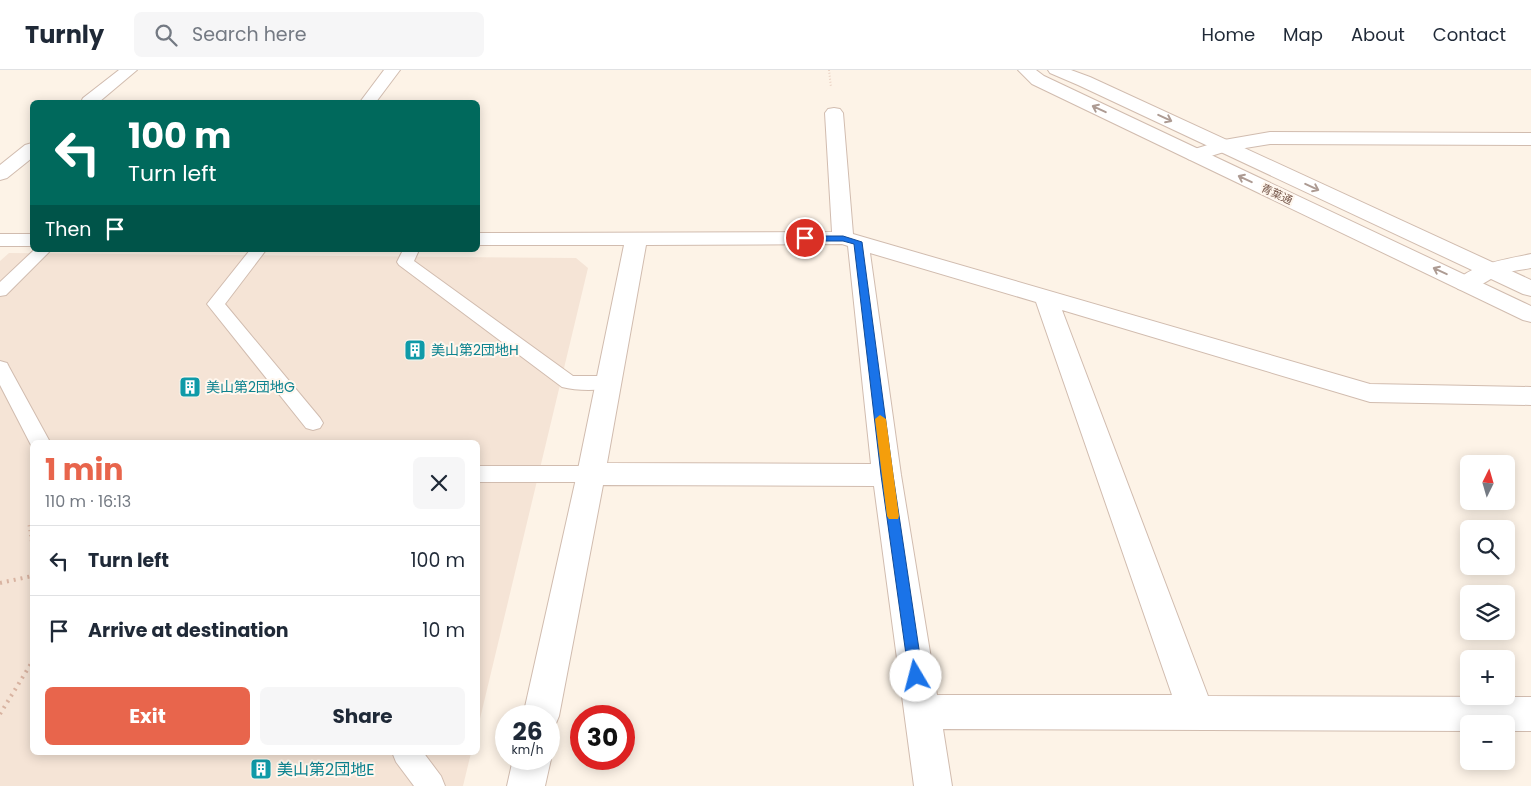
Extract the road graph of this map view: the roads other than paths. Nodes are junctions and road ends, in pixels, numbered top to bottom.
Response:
1 (129, 70) edge
2 (392, 70) edge
3 (1026, 70) edge
4 (1056, 70) edge
5 (92, 100) edge
6 (370, 100) edge
7 (834, 113) dead end
8 (1531, 138) edge
9 (1224, 146) junction
10 (30, 151) edge
11 (1195, 155) junction
12 (0, 174) edge
13 (480, 239) edge
14 (636, 239) junction
15 (0, 240) edge
16 (30, 240) edge
17 (850, 240) junction
18 (41, 252) edge
19 (256, 252) edge
20 (410, 252) edge
21 (1531, 261) edge
22 (1491, 270) junction
23 (1466, 284) junction
24 (1531, 288) edge
25 (0, 291) edge
26 (1046, 298) junction
27 (1531, 315) edge
28 (0, 367) edge
29 (608, 382) junction
30 (1531, 396) edge
31 (313, 423) dead end
32 (39, 440) edge
33 (480, 474) edge
34 (591, 474) junction
35 (887, 475) junction
36 (543, 705) edge
37 (921, 712) junction
38 (1196, 714) junction
39 (1531, 714) edge
40 (408, 755) edge
41 (530, 770) edge
42 (431, 786) edge
43 (526, 786) edge
44 (932, 786) edge

1 - 5 street
2 - 6 street
11 -> 3 street, 青葉通
4 -> 9 street, 青葉通
7 - 17 street
8 - 9 street
9 - 11 street
9 -> 22 street, 青葉通
10 - 12 street
23 -> 11 street, 青葉通
13 - 14 street
14 - 17 street
14 - 29 street
15 - 16 street
17 - 26 street
17 - 35 street
18 - 25 lane
19 - 31 lane
20 - 29 lane
21 - 22 street
22 - 23 street
22 - 24 street, 青葉通
23 - 27 street, 青葉通
26 - 30 street
26 - 38 street
28 - 32 lane
29 - 34 street
33 - 34 lane
34 - 35 street
34 - 36 street
35 - 37 street
37 - 38 street
37 - 44 street
38 - 39 street
40 - 42 lane
41 - 43 street

